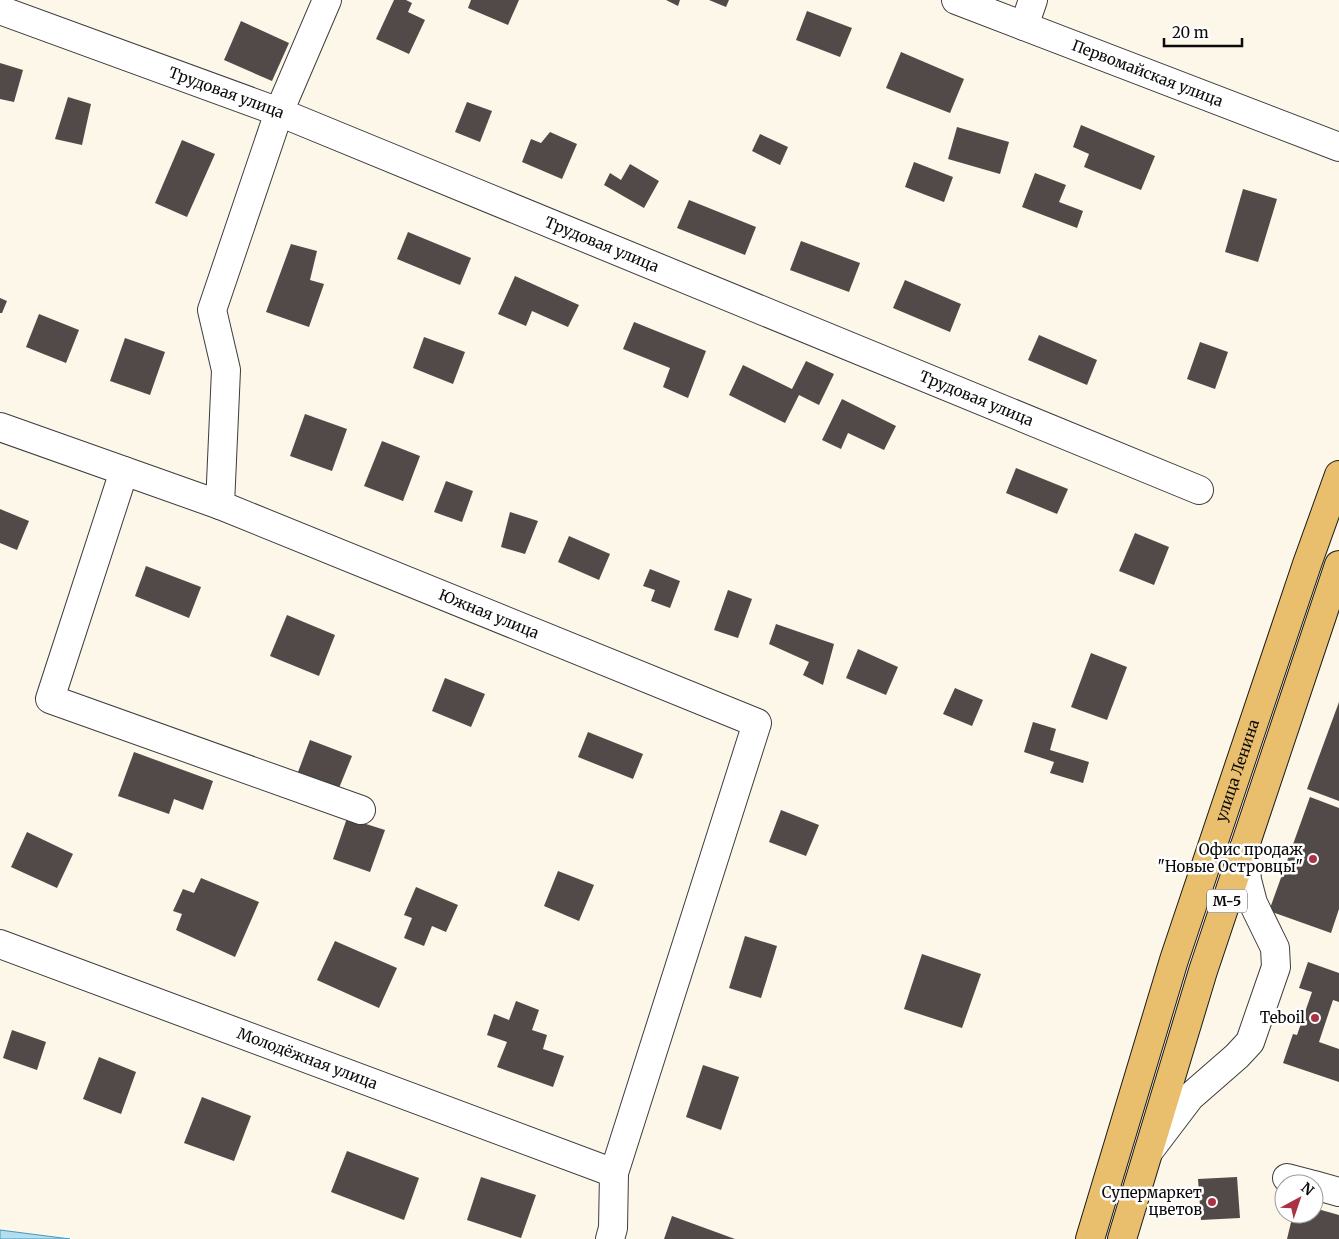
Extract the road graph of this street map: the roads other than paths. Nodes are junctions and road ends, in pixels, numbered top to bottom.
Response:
1 (327, 0) edge
2 (956, 0) edge
3 (1033, 0) edge
4 (0, 10) edge
5 (1024, 26) junction
6 (279, 112) junction
7 (1339, 147) edge
8 (0, 427) edge
9 (124, 471) junction
10 (1339, 475) edge
11 (1199, 490) dead end
12 (220, 506) junction
13 (1339, 564) edge
14 (361, 810) dead end
15 (1244, 848) junction
16 (0, 944) edge
17 (1145, 1156) junction
18 (614, 1173) junction
19 (1324, 1188) edge
20 (1339, 1192) edge
21 (610, 1239) edge
22 (1090, 1239) edge
23 (1122, 1239) edge

1 - 6 street
2 - 5 street, Первомайская улица
3 - 5 street
4 - 6 street, Трудовая улица
5 - 7 street, Первомайская улица
6 - 11 street, Трудовая улица
6 - 12 street
8 - 9 street, Южная улица
9 - 12 street, Южная улица
9 - 14 street
10 - 22 main road, улица Ленина / М-5
12 - 18 street, Южная улица
13 - 15 main road, улица Ленина / М-5
15 - 17 main road, улица Ленина / М-5
15 - 17 street
16 - 18 street, Молодёжная улица
17 - 23 main road, улица Ленина / М-5
18 - 21 street
19 - 20 street

